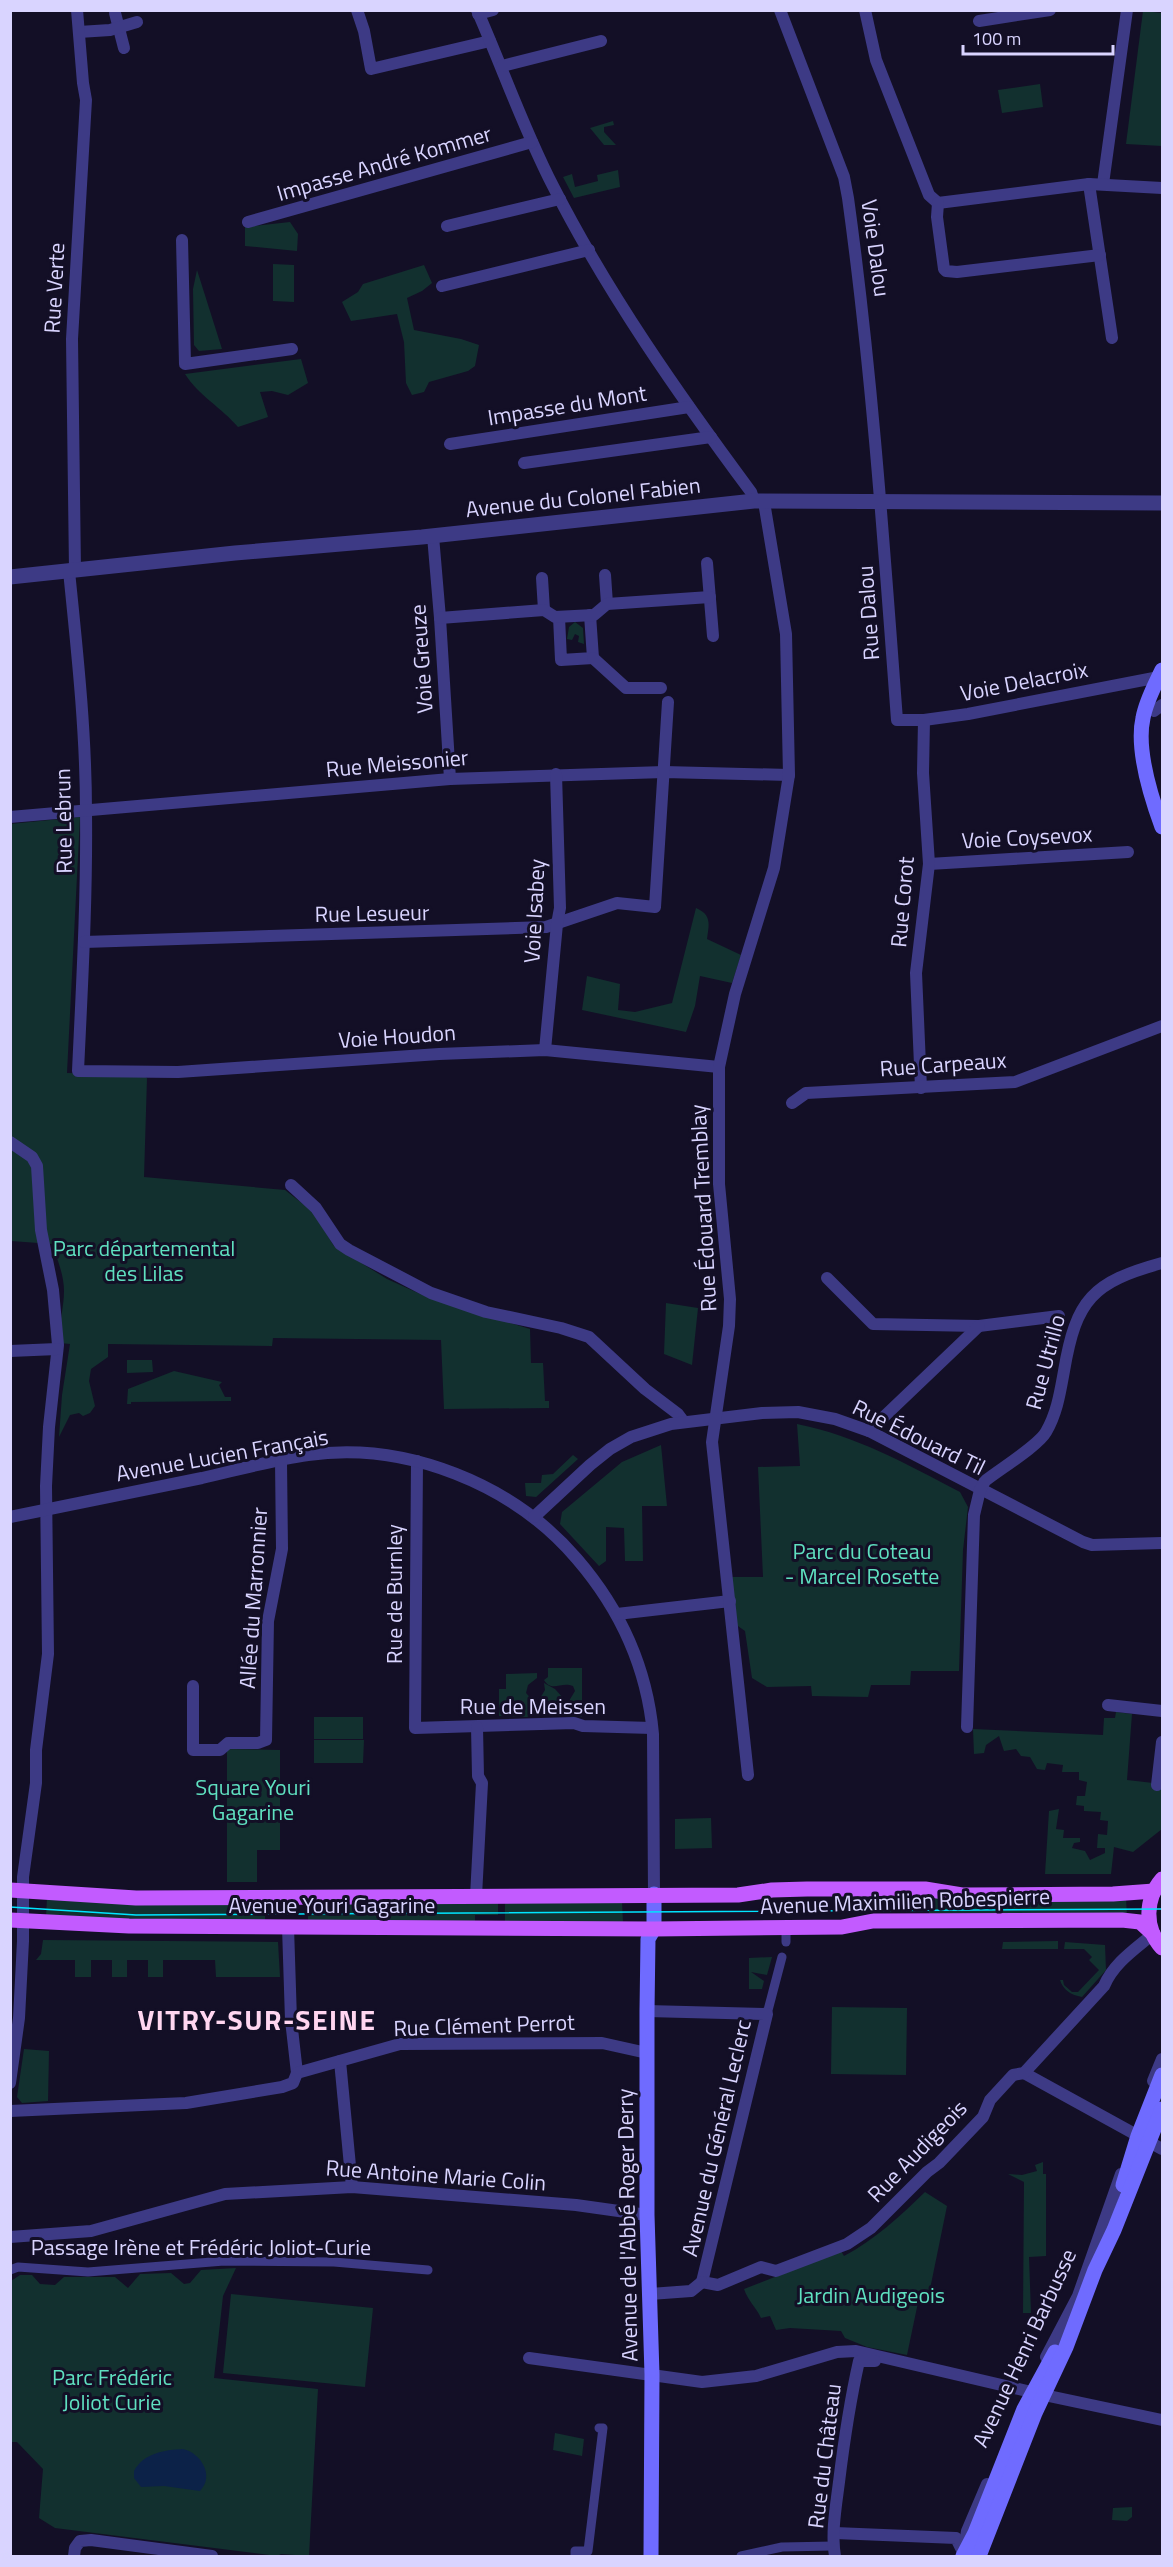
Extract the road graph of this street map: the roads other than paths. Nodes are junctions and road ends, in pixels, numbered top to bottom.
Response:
1 (77, 10) edge
2 (357, 10) edge
3 (493, 10) edge
4 (780, 10) edge
5 (865, 10) edge
6 (1050, 10) edge
7 (1127, 10) edge
8 (478, 12) edge
9 (115, 13) dead end
10 (979, 21) dead end
11 (137, 22) dead end
12 (120, 27) junction
13 (79, 32) junction
14 (490, 41) junction
15 (601, 41) dead end
16 (124, 48) dead end
17 (502, 66) junction
18 (532, 142) junction
19 (1089, 184) junction
20 (1104, 184) junction
21 (1162, 188) edge
22 (560, 199) junction
23 (938, 203) junction
24 (248, 222) dead end
25 (447, 226) dead end
26 (182, 240) dead end
27 (590, 250) junction
28 (1100, 255) junction
29 (441, 286) dead end
30 (1112, 338) dead end
31 (292, 349) dead end
32 (689, 407) junction
33 (711, 437) junction
34 (450, 444) dead end
35 (524, 463) dead end
36 (759, 501) junction
37 (882, 502) junction
38 (1162, 503) edge
39 (433, 536) junction
40 (707, 563) dead end
41 (72, 570) junction
42 (605, 575) dead end
43 (10, 577) edge
44 (542, 578) dead end
45 (710, 597) junction
46 (607, 604) junction
47 (544, 610) junction
48 (590, 615) junction
49 (559, 617) junction
50 (440, 618) junction
51 (712, 636) dead end
52 (593, 658) junction
53 (1161, 680) edge
54 (661, 688) dead end
55 (668, 702) dead end
56 (1158, 708) edge
57 (897, 720) joint
58 (924, 720) junction
59 (664, 772) junction
60 (556, 774) junction
61 (789, 775) junction
62 (450, 779) junction
63 (1162, 797) edge
64 (86, 810) junction
65 (10, 818) edge
66 (1162, 827) edge
67 (1128, 852) dead end
68 (929, 864) junction
69 (556, 924) junction
70 (84, 942) junction
71 (1162, 1026) edge
72 (545, 1050) junction
73 (719, 1066) junction
74 (78, 1071) joint
75 (921, 1088) junction
76 (792, 1103) dead end
77 (10, 1142) edge
78 (291, 1185) dead end
79 (1162, 1263) edge
80 (827, 1278) dead end
81 (1059, 1316) dead end
82 (979, 1326) junction
83 (57, 1349) junction
84 (10, 1351) edge
85 (714, 1419) junction
86 (684, 1422) junction
87 (869, 1431) junction
88 (281, 1461) junction
89 (417, 1461) junction
90 (980, 1490) junction
91 (45, 1509) junction
92 (10, 1517) edge
93 (534, 1517) junction
94 (1162, 1543) edge
95 (730, 1601) junction
96 (617, 1614) junction
97 (193, 1686) dead end
98 (1108, 1705) dead end
99 (1162, 1711) edge
100 (477, 1727) junction
101 (967, 1727) dead end
102 (415, 1728) joint
103 (652, 1728) junction
104 (1162, 1742) edge
105 (748, 1775) dead end
106 (1157, 1785) dead end
107 (1158, 1885) edge
108 (17, 1891) edge
109 (654, 1894) junction
110 (476, 1896) junction
111 (17, 1920) edge
112 (288, 1927) junction
113 (654, 1929) junction
114 (1153, 1934) junction
115 (1162, 1948) edge
116 (782, 1957) dead end
117 (647, 2011) junction
118 (767, 2014) junction
119 (647, 2054) junction
120 (1162, 2059) edge
121 (340, 2061) junction
122 (297, 2073) junction
123 (1024, 2073) junction
124 (1162, 2075) edge
125 (10, 2083) edge
126 (1162, 2109) edge
127 (10, 2111) edge
128 (1162, 2123) edge
129 (1146, 2140) edge
130 (352, 2187) junction
131 (647, 2215) junction
132 (10, 2237) edge
133 (10, 2270) edge
134 (428, 2270) dead end
135 (702, 2282) junction
136 (650, 2294) junction
137 (855, 2354) junction
138 (529, 2358) dead end
139 (652, 2374) junction
140 (1034, 2393) junction
141 (1162, 2420) edge
142 (599, 2427) dead end
143 (835, 2533) junction
144 (834, 2551) edge
145 (166, 2554) edge
146 (74, 2556) edge
147 (212, 2556) edge
148 (575, 2556) edge
149 (651, 2556) edge
150 (742, 2556) edge
151 (969, 2556) edge

1 - 13 street, Rue Verte
2 - 14 street
3 - 8 street
4 - 37 street, Voie Dalou
5 - 23 street
6 - 10 street
7 - 20 street
8 - 14 street, Rue Édouard Tremblay
9 - 12 street
11 - 12 street
12 - 13 street
12 - 16 street
13 - 41 street, Rue Verte
14 - 17 street, Rue Édouard Tremblay
15 - 17 street
17 - 18 street, Rue Édouard Tremblay
18 - 22 street, Rue Édouard Tremblay
18 - 24 street, Impasse André Kommer
19 - 20 street
19 - 23 street
19 - 28 street
20 - 21 street
22 - 25 street
22 - 27 street, Rue Édouard Tremblay
23 - 28 street
26 - 31 street
27 - 29 street
27 - 32 street, Rue Édouard Tremblay
28 - 30 street
32 - 33 street, Rue Édouard Tremblay
32 - 34 street, Impasse du Mont
33 - 35 street
33 - 36 street, Rue Édouard Tremblay
36 - 37 street, Avenue du Colonel Fabien
36 - 39 street, Avenue du Colonel Fabien
36 - 61 street, Rue Édouard Tremblay
37 - 38 street, Avenue du Colonel Fabien
37 - 57 street, Rue Dalou
39 - 41 street, Avenue du Colonel Fabien
39 - 50 street, Voie Greuze
40 - 45 street
41 - 43 street, Avenue du Colonel Fabien
41 - 64 street, Rue Lebrun
42 - 46 street
44 - 47 street
45 - 46 street
45 - 51 street
46 - 48 street
47 - 49 street
47 - 50 street
48 - 49 street
48 - 52 street
49 - 52 street
50 - 62 street, Voie Greuze
52 - 54 street
53 - 56 main road
53 - 58 street, Voie Delacroix
53 - 66 main road
55 - 59 street
56 - 63 main road
57 - 58 street, Voie Delacroix
58 - 68 street, Rue Corot
59 - 60 street, Rue Meissonier
59 - 61 street, Rue Meissonier
59 - 69 street, Rue Lesueur
60 - 62 street, Rue Meissonier
60 - 69 street, Voie Isabey
61 - 73 street, Rue Édouard Tremblay
62 - 64 street, Rue Meissonier
64 - 65 street, Rue Meissonier
64 - 70 street, Rue Lebrun
67 - 68 street, Voie Coysevox
68 - 75 street, Rue Corot
69 - 70 street, Rue Lesueur
69 - 72 street, Voie Isabey
70 - 74 street, Rue Lebrun
71 - 75 street, Rue Carpeaux
72 - 73 street, Voie Houdon
72 - 74 street, Voie Houdon
73 - 85 street, Rue Édouard Tremblay
75 - 76 street, Rue Carpeaux
77 - 83 street
78 - 86 street
79 - 90 street, Rue Utrillo
80 - 82 street
81 - 82 street
82 - 87 street
83 - 84 street
83 - 91 street
85 - 86 street, Rue Édouard Til
85 - 87 street, Rue Édouard Til
85 - 95 street, Rue Édouard Tremblay
86 - 93 street, Rue Édouard Til
87 - 90 street, Rue Édouard Til
88 - 89 street, Avenue Lucien Français
88 - 91 street, Avenue Lucien Français
88 - 97 street, Allée du Marronnier
89 - 93 street, Avenue Lucien Français
89 - 102 street, Rue de Burnley
90 - 94 street, Rue Édouard Til
90 - 101 street
91 - 92 street, Avenue Lucien Français
91 - 108 street
93 - 96 street, Avenue Lucien Français
95 - 96 street
95 - 105 street, Rue Édouard Tremblay
96 - 103 street, Avenue Lucien Français
98 - 99 street
100 - 102 street, Rue de Meissen
100 - 103 street, Rue de Meissen
100 - 110 street
103 - 109 street, Avenue Lucien Français
104 - 106 street
107 - 109 main road, Avenue Maximilien Robespierre
107 - 114 main road
108 - 110 main road, Avenue Youri Gagarine
108 - 111 street
109 - 110 main road, Avenue Youri Gagarine
109 - 113 main road, Avenue de l'Abbé Roger Derry
111 - 112 main road, Avenue Youri Gagarine
111 - 125 street
112 - 113 main road, Avenue Youri Gagarine
112 - 122 street
113 - 114 main road, Avenue Maximilien Robespierre
113 - 117 main road, Avenue de l'Abbé Roger Derry
114 - 115 main road
114 - 123 street, Rue Audigeois
116 - 118 street
117 - 118 street, Avenue du Général Leclerc
117 - 119 main road, Avenue de l'Abbé Roger Derry
118 - 135 street, Avenue du Général Leclerc
119 - 121 street, Rue Clément Perrot
119 - 131 main road, Avenue de l'Abbé Roger Derry
120 - 129 street, Avenue Henri Barbusse
121 - 122 street, Rue Clément Perrot
121 - 130 street
122 - 127 street, Rue Clément Perrot
123 - 129 street
123 - 135 street, Rue Audigeois
124 - 129 main road, Avenue Henri Barbusse
126 - 129 main road, Avenue Henri Barbusse
128 - 129 street, Avenue Henri Barbusse
129 - 140 street, Avenue Henri Barbusse
129 - 140 main road, Avenue Henri Barbusse
130 - 131 street, Rue Antoine Marie Colin
130 - 132 street, Rue Antoine Marie Colin
131 - 136 main road, Avenue de l'Abbé Roger Derry
133 - 134 street, Passage Irène et Frédéric Joliot-Curie
135 - 136 street, Rue Audigeois
136 - 139 main road, Avenue de l'Abbé Roger Derry
137 - 139 street
137 - 140 street, Rue du Château
137 - 143 street, Rue du Château
138 - 139 street
139 - 149 main road, Avenue de l'Abbé Roger Derry
140 - 141 street, Rue du Château
140 - 151 main road, Avenue Henri Barbusse
142 - 148 street
143 - 144 street, Rue du Château
143 - 151 street
144 - 150 street
145 - 146 street
145 - 147 street

